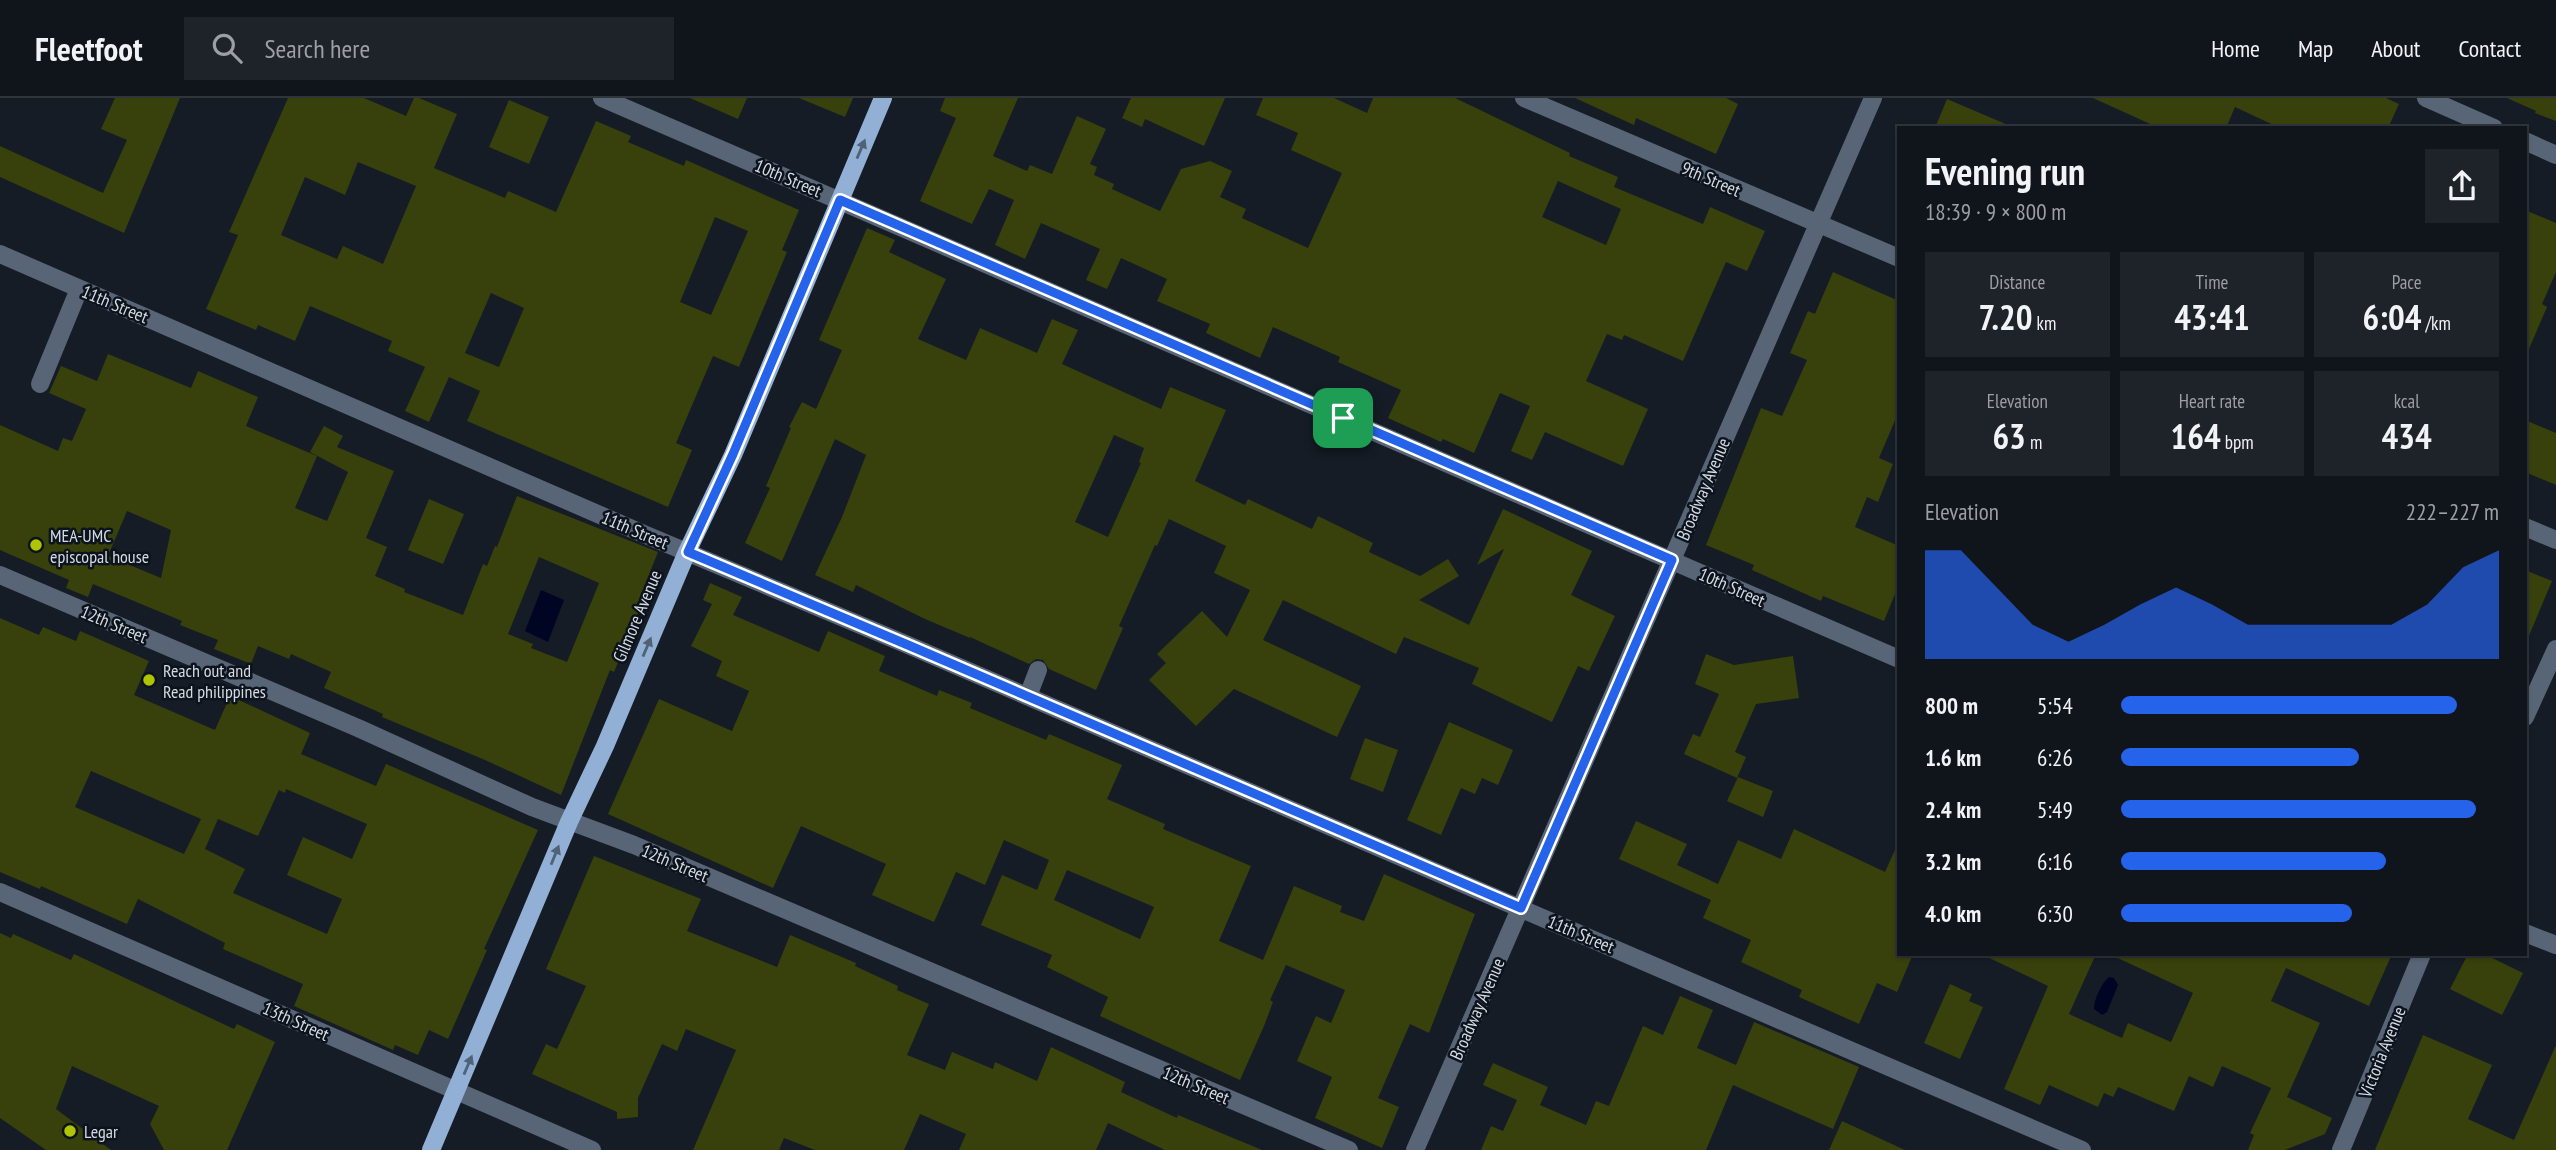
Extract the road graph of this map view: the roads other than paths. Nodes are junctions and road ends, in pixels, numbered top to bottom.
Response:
1 (602, 98) edge
2 (883, 98) edge
3 (1524, 98) edge
4 (1873, 98) edge
5 (2426, 98) edge
6 (2489, 126) edge
7 (2527, 142) edge
8 (2556, 155) edge
9 (840, 200) junction
10 (1818, 224) junction
11 (0, 254) edge
12 (1897, 257) edge
13 (79, 289) junction
14 (40, 384) dead end
15 (2527, 528) edge
16 (2556, 540) edge
17 (688, 552) junction
18 (1672, 560) junction
19 (0, 576) edge
20 (2556, 649) edge
21 (1897, 658) edge
22 (1038, 670) dead end
23 (1028, 696) junction
24 (2527, 713) edge
25 (569, 822) junction
26 (0, 892) edge
27 (1521, 908) junction
28 (2527, 934) edge
29 (2556, 946) edge
30 (2421, 956) edge
31 (456, 1092) junction
32 (431, 1150) edge
33 (592, 1150) edge
34 (1349, 1150) edge
35 (1415, 1150) edge
36 (2082, 1150) edge
37 (2342, 1150) edge

1 - 9 street, 10th Street
9 -> 2 main road, Gilmore Avenue
3 - 10 street, 9th Street
4 - 10 street, Broadway Avenue
5 - 6 street
7 - 8 street
9 - 17 main road, Gilmore Avenue
9 - 18 street, 10th Street
10 - 12 street, 9th Street
10 - 18 street, Broadway Avenue
11 - 13 street, 11th Street
13 - 14 street
13 - 17 street, 11th Street
15 - 16 street
17 - 23 street, 11th Street
25 -> 17 main road, Gilmore Avenue
18 - 21 street, 10th Street
18 - 27 street, Broadway Avenue
19 - 25 street, 12th Street
20 - 24 street
22 - 23 street
23 - 27 street, 11th Street
31 -> 25 main road, Gilmore Avenue
25 - 34 street, 12th Street
26 - 31 street, 13th Street
27 - 35 street, Broadway Avenue
27 - 36 street, 11th Street
28 - 29 street
30 - 37 street, Victoria Avenue
31 - 32 main road, Gilmore Avenue
31 - 33 street, 13th Street

